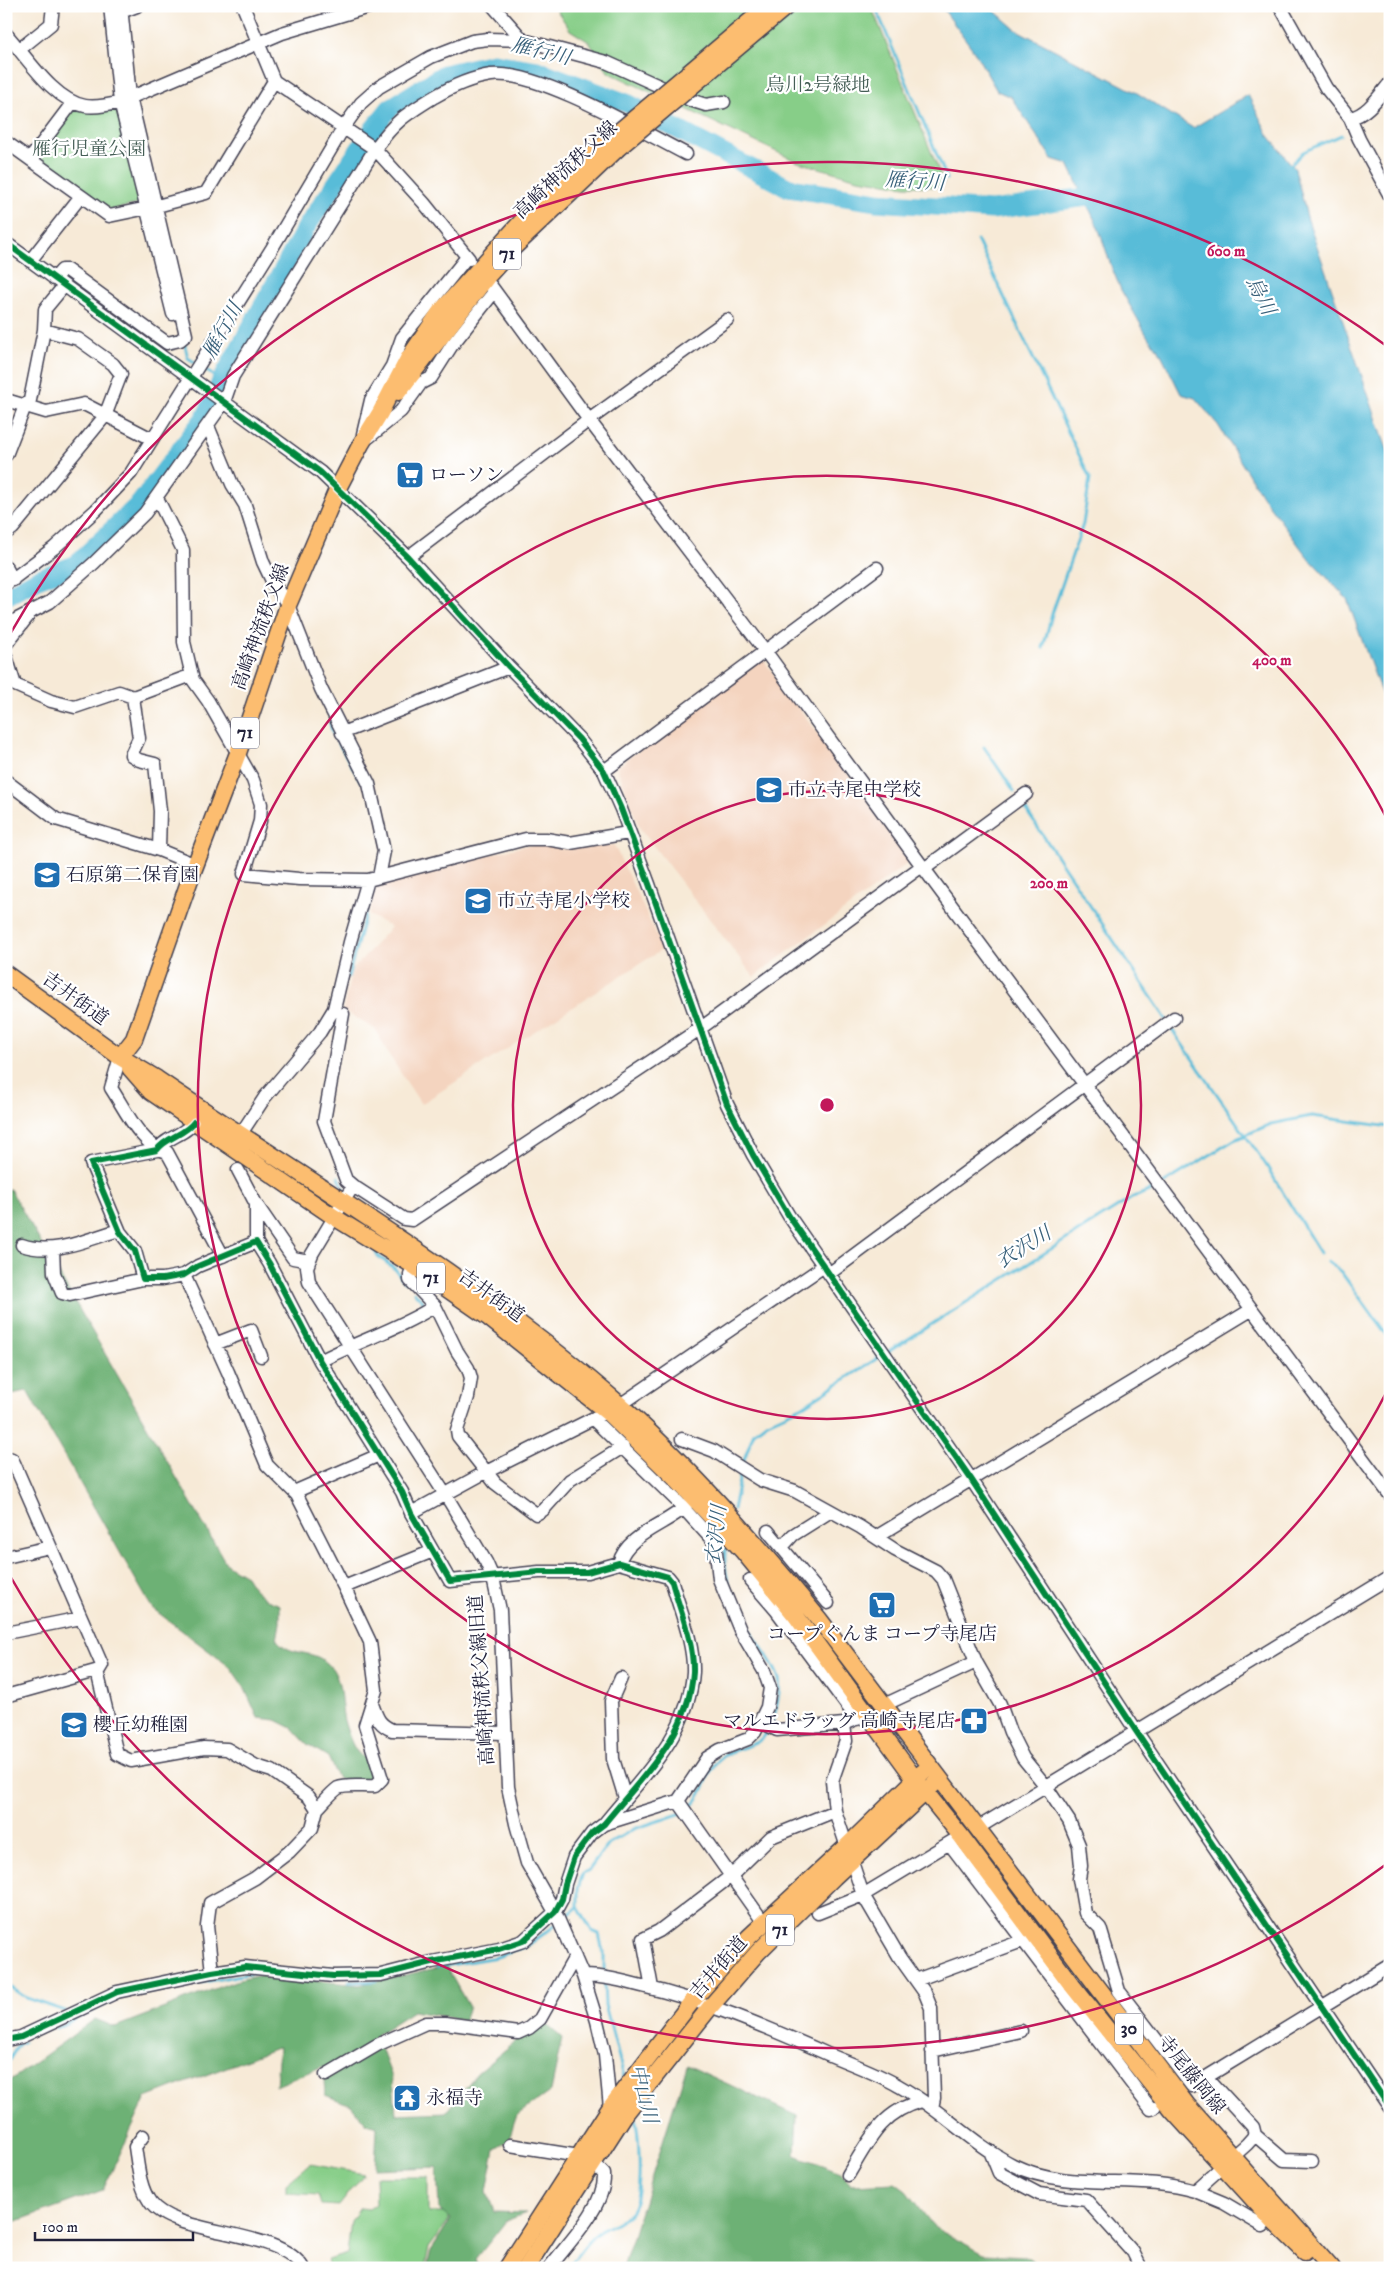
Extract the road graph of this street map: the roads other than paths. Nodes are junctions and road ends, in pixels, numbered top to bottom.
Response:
1 (53, 6) edge
2 (137, 6) edge
3 (243, 6) edge
4 (372, 6) edge
5 (494, 6) edge
6 (768, 6) edge
7 (787, 6) edge
8 (1280, 6) edge
9 (116, 10) edge
10 (6, 34) edge
11 (523, 40) junction
12 (259, 42) junction
13 (20, 49) junction
14 (274, 81) junction
15 (1390, 83) edge
16 (125, 100) junction
17 (72, 102) junction
18 (724, 102) dead end
19 (1350, 118) junction
20 (344, 127) junction
21 (6, 142) edge
22 (613, 144) junction
23 (375, 149) junction
24 (686, 154) dead end
25 (30, 159) junction
26 (81, 196) junction
27 (1390, 196) edge
28 (152, 207) junction
29 (8, 248) edge
30 (30, 262) junction
31 (59, 283) junction
32 (727, 320) dead end
33 (44, 330) junction
34 (189, 378) junction
35 (6, 400) edge
36 (224, 402) junction
37 (25, 406) junction
38 (105, 416) junction
39 (589, 420) junction
40 (208, 426) junction
41 (152, 439) junction
42 (361, 444) junction
43 (6, 456) edge
44 (337, 490) junction
45 (157, 498) junction
46 (6, 533) edge
47 (408, 557) junction
48 (6, 567) edge
49 (877, 568) dead end
50 (10, 582) edge
51 (288, 605) junction
52 (31, 612) junction
53 (6, 624) edge
54 (6, 644) edge
55 (766, 652) junction
56 (6, 656) edge
57 (509, 667) junction
58 (192, 675) junction
59 (133, 697) junction
60 (342, 733) junction
61 (238, 753) junction
62 (604, 771) junction
63 (6, 781) edge
64 (1026, 794) dead end
65 (628, 833) junction
66 (159, 850) junction
67 (196, 865) junction
68 (923, 868) junction
69 (373, 879) junction
70 (9, 979) edge
71 (343, 1014) dead end
72 (1174, 1018) dead end
73 (701, 1028) junction
74 (120, 1057) junction
75 (1085, 1084) junction
76 (194, 1122) junction
77 (240, 1135) junction
78 (157, 1150) junction
79 (238, 1170) dead end
80 (353, 1186) junction
81 (343, 1203) junction
82 (256, 1204) junction
83 (334, 1217) junction
84 (119, 1230) junction
85 (256, 1242) junction
86 (22, 1245) dead end
87 (53, 1250) junction
88 (223, 1256) junction
89 (309, 1261) junction
90 (414, 1266) junction
91 (827, 1270) junction
92 (184, 1275) junction
93 (143, 1279) junction
94 (434, 1306) junction
95 (1251, 1310) junction
96 (215, 1344) junction
97 (350, 1345) junction
98 (261, 1356) dead end
99 (320, 1361) junction
100 (606, 1412) junction
101 (682, 1440) dead end
102 (623, 1448) junction
103 (379, 1455) junction
104 (6, 1457) edge
105 (486, 1472) junction
106 (971, 1479) junction
107 (294, 1492) junction
108 (445, 1494) junction
109 (1390, 1495) edge
110 (685, 1507) junction
111 (831, 1511) junction
112 (411, 1513) junction
113 (768, 1531) dead end
114 (876, 1538) junction
115 (782, 1546) junction
116 (50, 1547) junction
117 (433, 1551) junction
118 (6, 1557) edge
119 (619, 1563) junction
120 (1390, 1577) edge
121 (493, 1578) junction
122 (750, 1580) dead end
123 (344, 1587) junction
124 (828, 1602) dead end
125 (81, 1618) junction
126 (6, 1633) edge
127 (976, 1662) junction
128 (97, 1671) junction
129 (622, 1678) dead end
130 (6, 1696) edge
131 (372, 1704) junction
132 (884, 1705) junction
133 (862, 1717) junction
134 (761, 1722) junction
135 (844, 1724) junction
136 (1136, 1732) junction
137 (504, 1733) junction
138 (929, 1766) junction
139 (915, 1778) junction
140 (939, 1780) junction
141 (1046, 1785) junction
142 (925, 1792) junction
143 (625, 1798) junction
144 (678, 1801) junction
145 (317, 1808) junction
146 (834, 1811) junction
147 (604, 1824) junction
148 (962, 1836) junction
149 (849, 1854) junction
150 (731, 1876) junction
151 (863, 1895) junction
152 (555, 1912) junction
153 (818, 1912) dead end
154 (764, 1923) junction
155 (1022, 1941) junction
156 (575, 1957) junction
157 (1390, 1964) edge
158 (212, 1972) junction
159 (583, 1976) junction
160 (916, 1980) junction
161 (652, 1988) junction
162 (693, 2000) junction
163 (711, 2006) junction
164 (1322, 2006) junction
165 (1022, 2031) dead end
166 (6, 2040) edge
167 (932, 2051) junction
168 (326, 2075) dead end
169 (1207, 2077) junction
170 (927, 2104) junction
171 (618, 2106) junction
172 (1154, 2108) dead end
173 (1390, 2108) edge
174 (1255, 2134) junction
175 (143, 2136) dead end
176 (510, 2145) dead end
177 (990, 2151) junction
178 (586, 2159) junction
179 (1312, 2161) dead end
180 (1227, 2162) junction
181 (848, 2175) dead end
182 (1195, 2191) junction
183 (1263, 2226) dead end
184 (302, 2268) edge
185 (507, 2268) edge
186 (526, 2268) edge
187 (548, 2268) edge
188 (1141, 2268) edge
189 (1323, 2268) edge
190 (1332, 2268) edge

1 - 13 street
2 - 9 street
3 - 12 street
4 - 12 street
5 - 11 street
6 - 22 main road, 高崎神流秩父線 / 71, bridge
7 - 22 main road, 高崎神流秩父線 / 71, bridge
8 - 19 street
9 - 16 street
10 - 13 street
11 - 18 street
11 - 20 street
12 - 14 street
12 - 16 street
13 - 17 street
14 - 20 street
14 - 28 street
15 - 19 street
16 - 17 street
16 - 28 street
17 - 25 street
19 - 27 street
20 - 23 street
20 - 34 street
21 - 25 street
22 - 42 main road, 高崎神流秩父線 / 71
23 - 24 street
23 - 36 street
23 - 42 street
25 - 26 street
26 - 28 street
26 - 30 street
28 - 31 street
29 - 30 street
30 - 31 street
31 - 33 street
31 - 34 street
32 - 39 street
33 - 37 street
33 - 38 street
34 - 36 street
34 - 41 street
35 - 37 street
36 - 40 street
36 - 44 street
37 - 38 street
37 - 43 street
38 - 41 street
38 - 46 street
39 - 42 street
39 - 47 street
39 - 55 street
40 - 45 street
40 - 51 street
41 - 50 street
42 - 44 main road, 高崎神流秩父線 / 71
44 - 47 street
44 - 51 main road, 高崎神流秩父線 / 71
45 - 52 street
45 - 58 street
47 - 57 street
48 - 50 street
49 - 55 street
51 - 60 street
51 - 61 main road, 高崎神流秩父線 / 71
52 - 53 street
52 - 54 street
55 - 62 street
55 - 68 street
56 - 59 street
57 - 60 street
57 - 62 street
58 - 59 street
58 - 61 street
59 - 66 street
60 - 69 street
61 - 67 main road, 高崎神流秩父線 / 71
61 - 69 street
62 - 65 street
63 - 66 street
64 - 68 street
65 - 69 street
65 - 73 street
66 - 67 street
67 - 74 main road, 高崎神流秩父線 / 71
68 - 73 street
68 - 75 street
69 - 77 street
70 - 74 main road, 吉井街道 / 71
71 - 80 street
72 - 75 street
73 - 80 street
73 - 91 street
74 - 76 main road, 吉井街道 / 71
74 - 77 main road, 吉井街道 / 71
74 - 78 street
75 - 91 street
75 - 95 street
76 - 78 street
76 - 83 main road, 吉井街道 / 71
77 - 81 main road, 吉井街道 / 71
78 - 84 street
78 - 88 street
79 - 82 street
80 - 81 street
81 - 83 street
81 - 100 main road, 吉井街道 / 71
82 - 85 street
82 - 89 street
83 - 89 street
83 - 90 main road, 吉井街道 / 71
84 - 87 street
84 - 93 street
85 - 88 street
85 - 99 street
86 - 87 street
87 - 93 street
88 - 92 street
89 - 97 street, 高崎神流秩父線旧道
90 - 94 street
90 - 100 main road, 吉井街道 / 71
91 - 100 street
91 - 106 street
92 - 93 street
92 - 96 street
94 - 97 street
94 - 105 street
95 - 106 street
95 - 109 street
96 - 98 street
96 - 107 street
97 - 99 street
97 - 108 street, 高崎神流秩父線旧道
99 - 103 street
100 - 102 street
100 - 105 street
100 - 132 main road, 吉井街道 / 71
100 - 133 main road, 吉井街道 / 71
101 - 111 street
102 - 105 street
102 - 110 street
103 - 107 street
103 - 112 street
104 - 116 street
105 - 108 street
106 - 114 street
106 - 136 street
107 - 123 street
108 - 112 street
108 - 121 street, 高崎神流秩父線旧道
110 - 119 street
110 - 134 street
111 - 114 street
111 - 115 street
112 - 117 street
113 - 115 street
114 - 127 street
115 - 124 street
116 - 118 street
116 - 125 street
117 - 121 street
117 - 123 street
119 - 121 street
119 - 143 street
120 - 136 street
121 - 137 street, 高崎神流秩父線旧道
122 - 133 street
123 - 131 street
125 - 126 street
125 - 128 street
127 - 132 street
127 - 141 street
128 - 130 street
128 - 145 street
129 - 143 street
131 - 137 street
131 - 145 street
132 - 138 main road, 71
133 - 135 street
133 - 139 main road, 71
134 - 135 street
134 - 144 street
135 - 146 street
136 - 141 street
136 - 164 street
137 - 152 street, 高崎神流秩父線旧道
138 - 139 main road, 吉井街道 / 71
138 - 140 main road, 71
139 - 142 main road, 71
139 - 149 main road, 吉井街道 / 71
140 - 142 main road, 吉井街道 / 71
140 - 148 main road, 寺尾藤岡線 / 30
141 - 148 street
141 - 169 street
142 - 148 main road, 寺尾藤岡線 / 30
142 - 149 main road, 吉井街道 / 71
143 - 147 street
144 - 147 street
144 - 150 street
145 - 158 street
146 - 149 street
146 - 150 street
147 - 152 street
148 - 151 street
148 - 155 street
148 - 180 main road, 寺尾藤岡線 / 30
149 - 151 street
149 - 154 main road, 吉井街道 / 71
149 - 163 main road, 吉井街道 / 71
150 - 154 street
150 - 161 street
151 - 153 street
151 - 160 street
152 - 156 street, 高崎神流秩父線旧道
152 - 158 street
154 - 162 main road, 吉井街道 / 71
155 - 160 street
155 - 172 street
156 - 159 street, 高崎神流秩父線旧道
156 - 168 street
157 - 164 street
158 - 166 street
159 - 161 street
159 - 171 street, 高崎神流秩父線旧道
160 - 167 street
161 - 162 street
162 - 163 street
162 - 171 main road, 吉井街道 / 71
163 - 170 street
163 - 171 main road, 吉井街道 / 71
164 - 169 street
164 - 173 street
165 - 167 street
167 - 170 street
169 - 174 street
170 - 177 street
170 - 181 street
171 - 178 main road, 71
174 - 179 street
174 - 180 street
175 - 184 street
176 - 178 street
177 - 182 street
177 - 188 street
178 - 185 main road, 71
178 - 186 main road, 71
178 - 187 street
180 - 182 street
180 - 189 main road, 寺尾藤岡線 / 30
180 - 190 main road, 寺尾藤岡線 / 30
182 - 183 street

